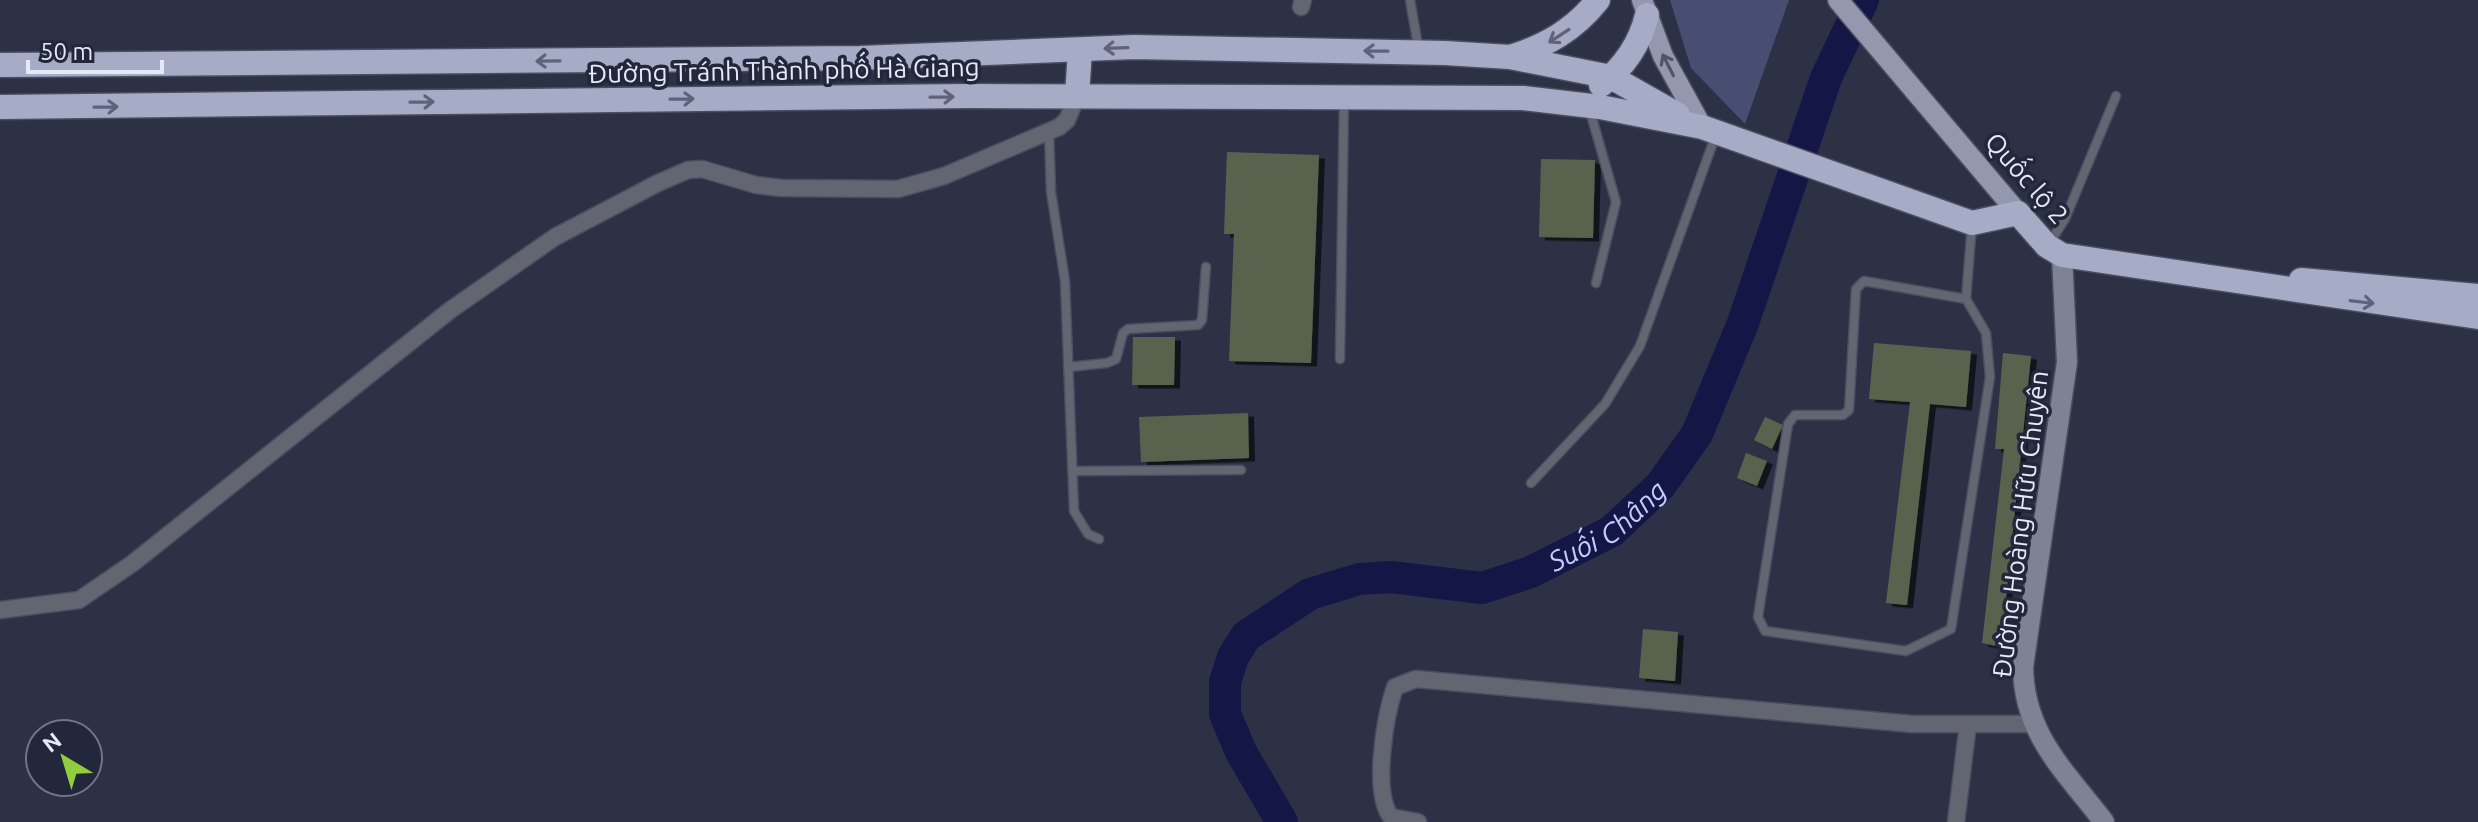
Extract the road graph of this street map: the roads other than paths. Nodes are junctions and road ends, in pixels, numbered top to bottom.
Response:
1 (1410, 0) edge
2 (1598, 0) edge
3 (1838, 0) edge
4 (1645, 8) edge
5 (1080, 50) junction
6 (1419, 52) junction
7 (1510, 57) junction
8 (372, 63) junction
9 (0, 65) edge
10 (64, 65) junction
11 (1611, 77) junction
12 (1345, 95) junction
13 (1077, 96) junction
14 (2116, 96) dead end
15 (372, 103) junction
16 (1578, 104) junction
17 (0, 107) edge
18 (63, 107) junction
19 (1049, 132) junction
20 (1716, 132) junction
21 (2018, 213) junction
22 (1972, 223) junction
23 (2054, 251) junction
24 (1206, 267) dead end
25 (2230, 278) junction
26 (1596, 283) dead end
27 (2478, 296) edge
28 (1966, 299) junction
29 (2478, 317) edge
30 (1340, 359) dead end
31 (1068, 367) junction
32 (1241, 470) dead end
33 (1073, 471) junction
34 (1531, 483) dead end
35 (1099, 539) dead end
36 (0, 610) edge
37 (1968, 724) junction
38 (2033, 724) junction
39 (1418, 822) edge
40 (1956, 822) edge
41 (2104, 822) edge

1 - 6 lane
2 -> 7 highway
3 - 21 main road, Quốc lộ 2
4 - 11 highway
20 -> 4 main road
6 -> 5 highway, Đường Tránh Thành phố Hà Giang
5 -> 8 highway, Đường Tránh Thành phố Hà Giang
5 - 13 highway
6 - 7 highway, Đường Tránh Thành phố Hà Giang
7 - 11 highway, Đường Tránh Thành phố Hà Giang
8 - 10 highway, Đường Tránh Thành phố Hà Giang
8 - 15 highway
9 - 10 highway, Đường Tránh Thành phố Hà Giang
10 - 18 highway
11 - 16 highway
11 - 20 highway, Đường Tránh Thành phố Hà Giang
12 - 13 highway, Đường Tránh Thành phố Hà Giang
12 - 16 highway, Đường Tránh Thành phố Hà Giang
12 - 30 lane
15 -> 13 highway, Đường Tránh Thành phố Hà Giang
13 - 19 street
14 - 23 lane
18 -> 15 highway, Đường Tránh Thành phố Hà Giang
16 - 20 highway, Đường Tránh Thành phố Hà Giang
16 - 26 lane
17 - 18 highway, Đường Tránh Thành phố Hà Giang
19 - 31 lane
19 - 36 street
20 - 22 highway
20 - 34 lane
21 - 22 highway
21 - 23 highway, Quốc lộ 2
22 - 28 lane
23 - 25 highway, Quốc lộ 2
23 - 38 street, Đường Hoàng Hữu Chuyên
24 - 31 lane
25 - 27 highway, Quốc lộ 2
25 -> 29 highway, Quốc lộ 2
28 - 28 lane
31 - 33 lane
32 - 33 lane
33 - 35 lane
37 - 38 street
37 - 39 street
37 - 40 street
38 - 41 street, Đường Hoàng Hữu Chuyên

